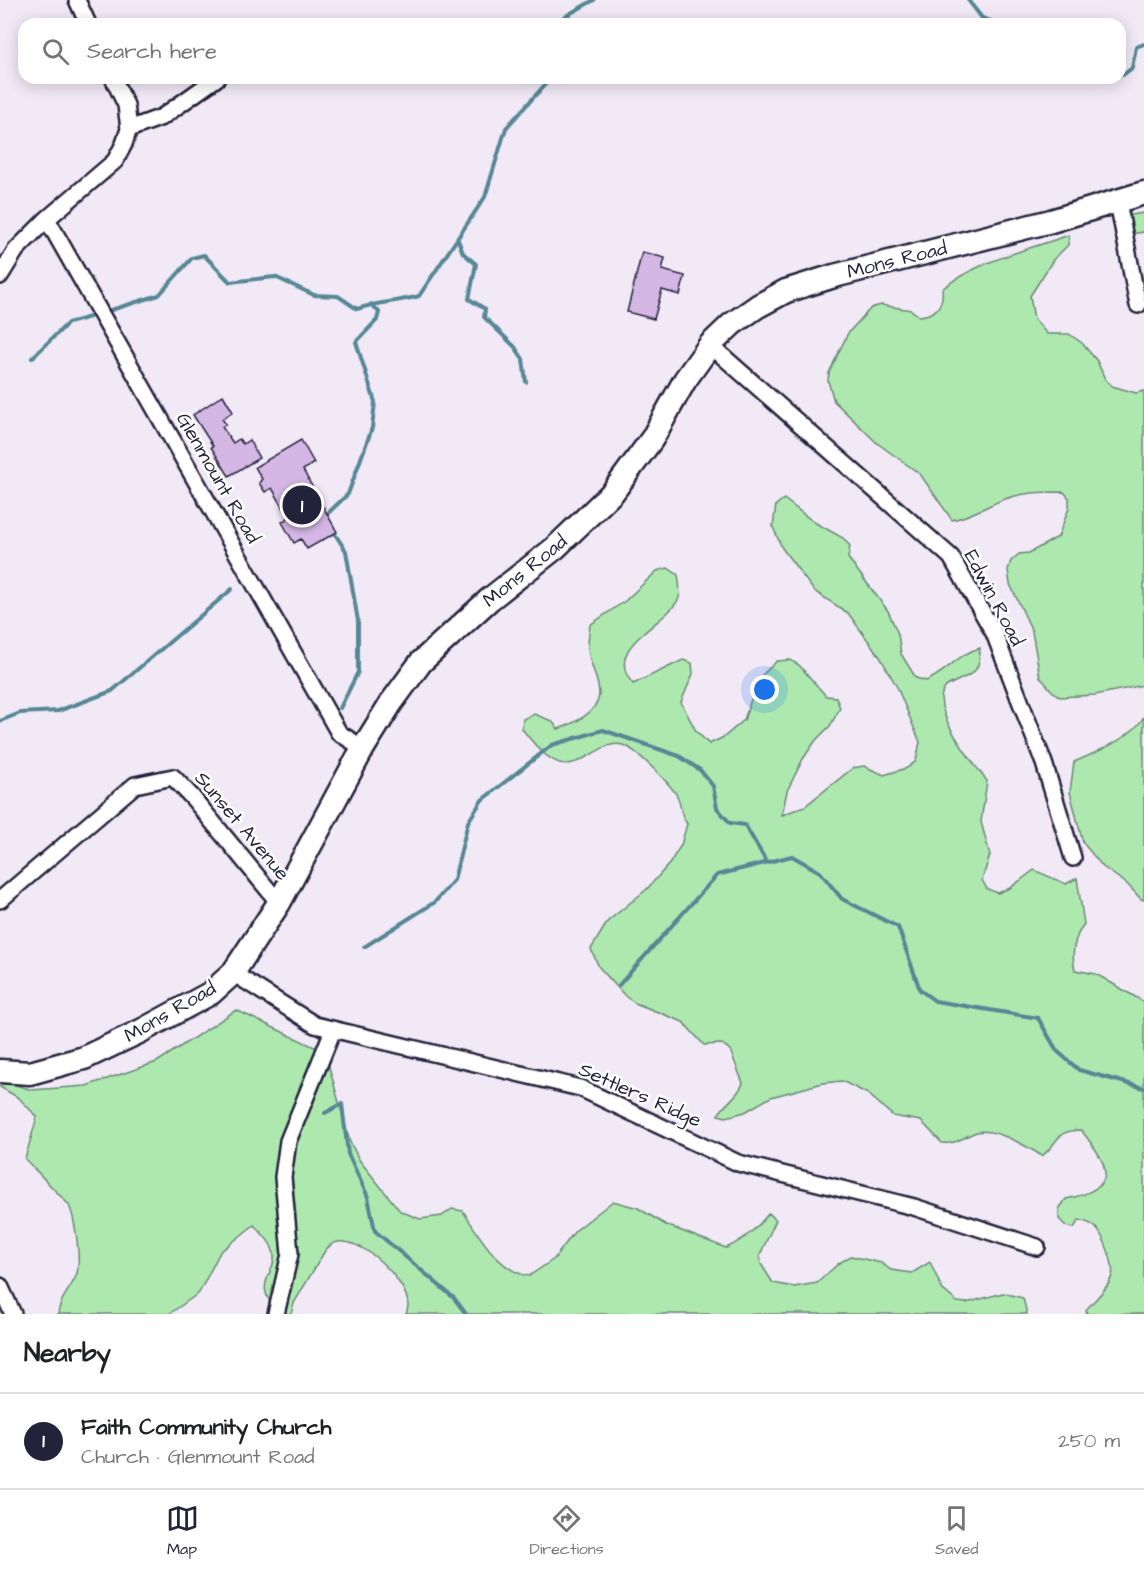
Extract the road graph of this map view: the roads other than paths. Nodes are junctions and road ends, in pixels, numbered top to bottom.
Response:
1 (78, 0) edge
2 (86, 18) edge
3 (116, 84) edge
4 (209, 84) edge
5 (129, 129) junction
6 (1144, 193) edge
7 (1118, 202) junction
8 (47, 219) junction
9 (0, 276) edge
10 (1138, 305) dead end
11 (710, 345) junction
12 (363, 748) junction
13 (1073, 858) dead end
14 (0, 900) edge
15 (279, 903) junction
16 (233, 973) junction
17 (333, 1030) junction
18 (0, 1071) edge
19 (1037, 1247) dead end
20 (0, 1286) edge
21 (13, 1314) edge
22 (276, 1314) edge

1 - 2 street
3 - 5 street
4 - 5 street
5 - 8 street
6 - 7 main road, Mons Road
7 - 10 street
7 - 11 main road, Mons Road
8 - 9 street
8 - 12 street, Glenmount Road
11 - 12 main road, Mons Road
11 - 13 street, Edwin Road
12 - 15 main road, Mons Road
14 - 15 street, Sunset Avenue
15 - 16 main road, Mons Road
16 - 17 street, Settlers Ridge
16 - 18 main road, Mons Road
17 - 19 street, Settlers Ridge
17 - 22 street
20 - 21 street

